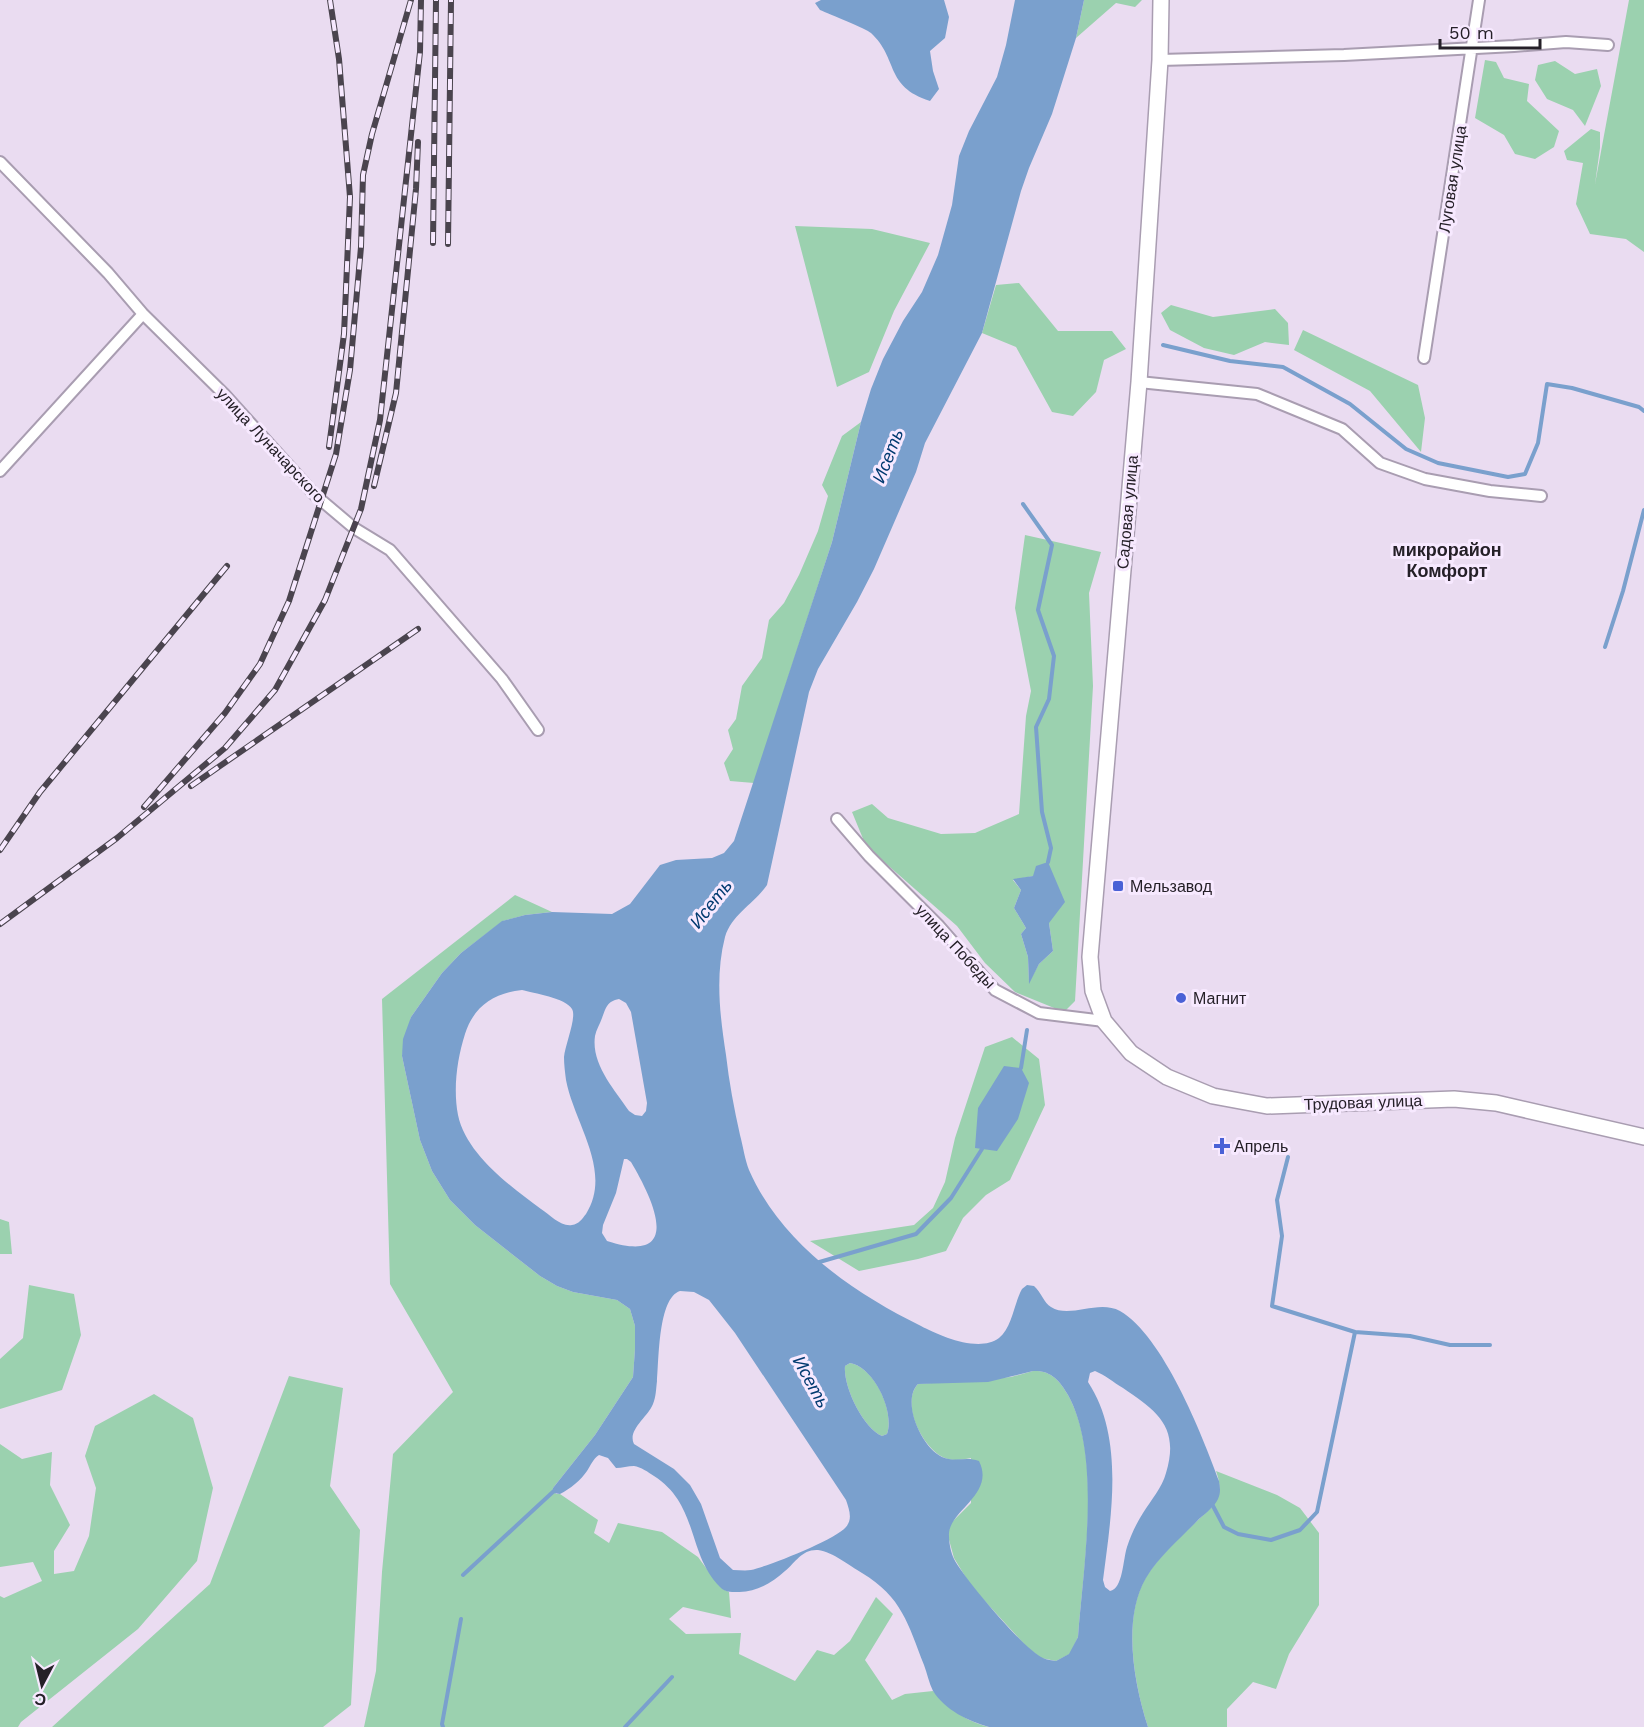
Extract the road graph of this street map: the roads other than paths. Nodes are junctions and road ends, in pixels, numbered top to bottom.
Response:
1 (1161, 0) edge
2 (1479, 0) edge
3 (1608, 45) dead end
4 (1472, 49) junction
5 (1161, 60) junction
6 (0, 162) edge
7 (143, 314) junction
8 (1424, 358) dead end
9 (1139, 382) junction
10 (0, 471) edge
11 (1541, 496) dead end
12 (538, 730) dead end
13 (837, 819) dead end
14 (1104, 1021) junction
15 (1644, 1137) edge

1 - 5 main road, Садовая улица
2 - 4 street, Луговая улица
3 - 4 street
4 - 5 street
4 - 8 street, Луговая улица
5 - 9 main road, Садовая улица
6 - 7 street, улица Луначарского
7 - 10 street
7 - 12 street, улица Луначарского
9 - 11 street
9 - 14 main road, Садовая улица
13 - 14 street, улица Победы
14 - 15 main road, Трудовая улица

